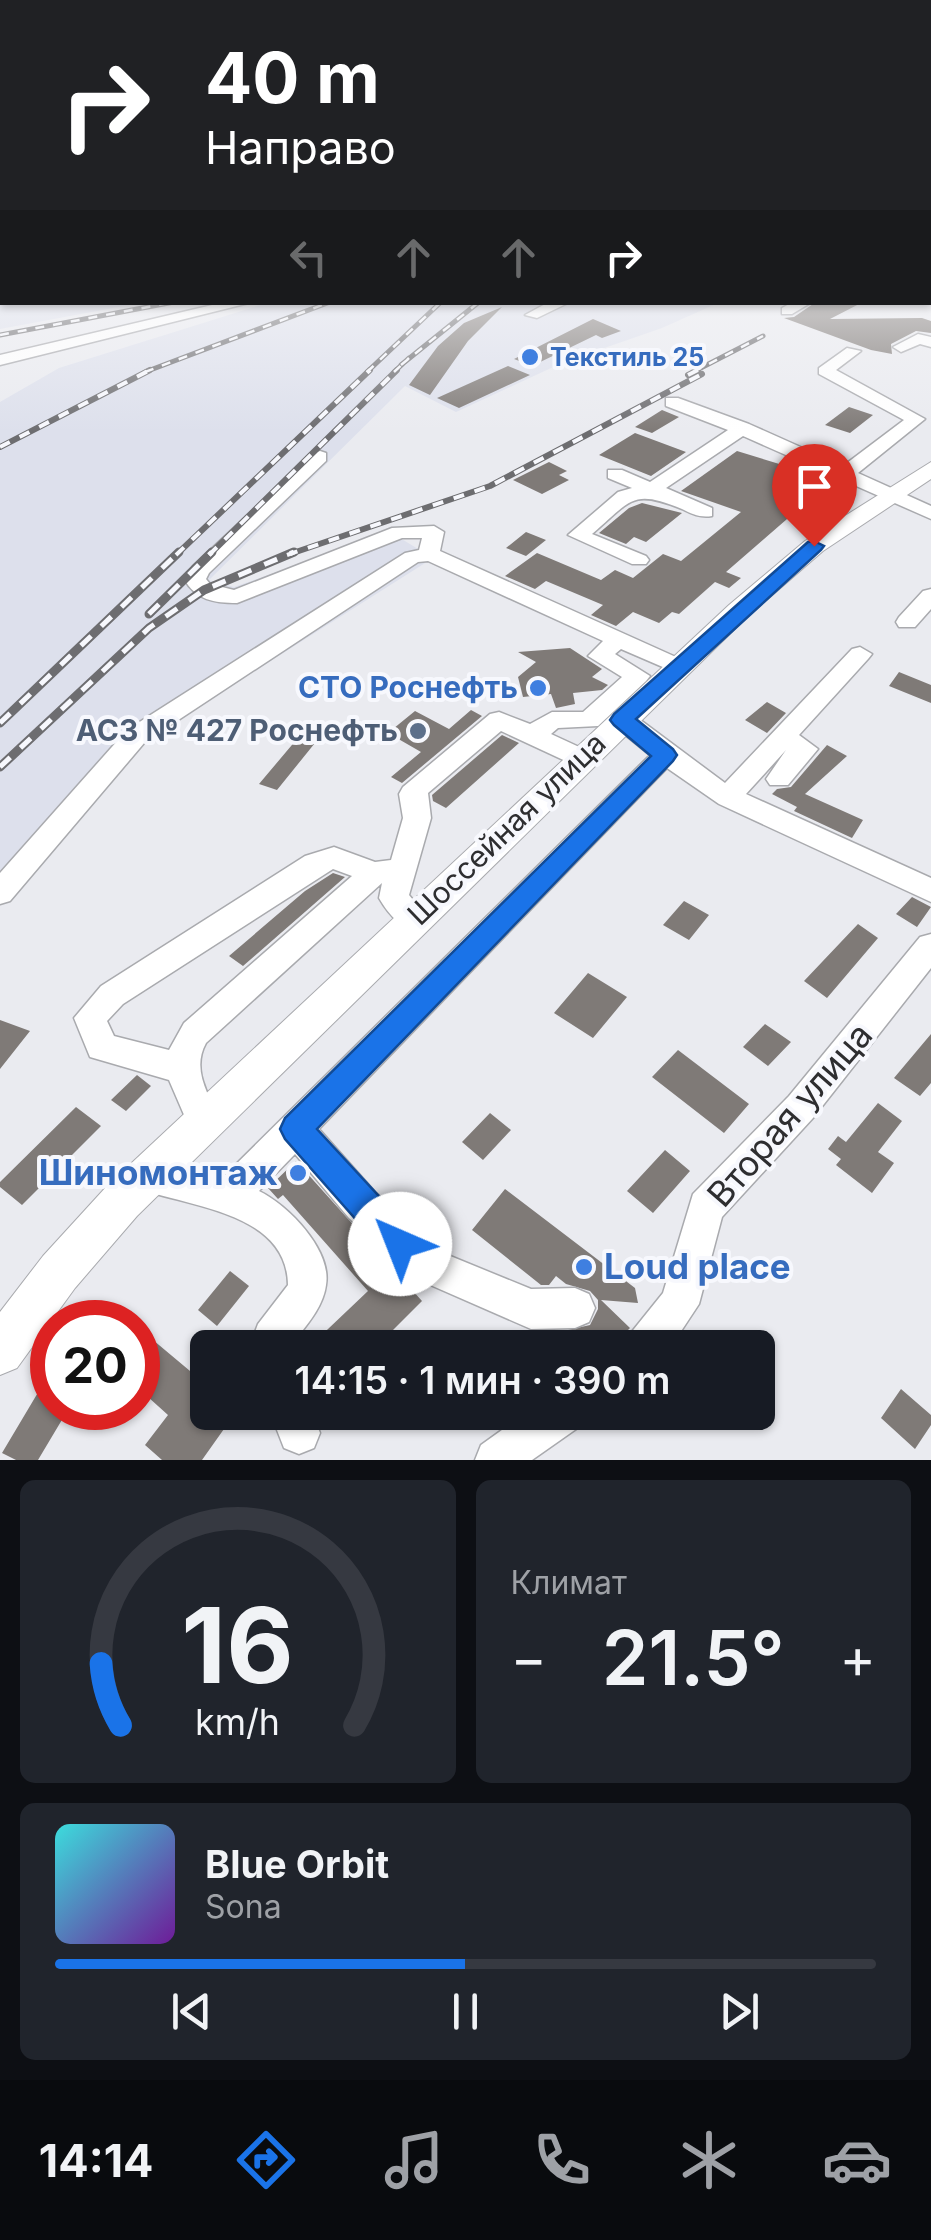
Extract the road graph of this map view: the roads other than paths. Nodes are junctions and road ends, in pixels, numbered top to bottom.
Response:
1 (233, 305) edge
2 (556, 305) edge
3 (800, 305) edge
4 (787, 312) dead end
5 (532, 315) dead end
6 (931, 342) edge
7 (901, 347) dead end
8 (853, 351) dead end
9 (0, 360) edge
10 (672, 402) dead end
11 (743, 428) junction
12 (320, 457) dead end
13 (931, 468) edge
14 (614, 474) dead end
15 (845, 474) junction
16 (652, 489) junction
17 (889, 495) junction
18 (705, 512) dead end
19 (931, 514) edge
20 (430, 554) junction
21 (638, 560) dead end
22 (931, 596) edge
23 (907, 622) dead end
24 (616, 640) junction
25 (860, 654) dead end
26 (678, 667) junction
27 (622, 720) junction
28 (533, 735) junction
29 (783, 737) junction
30 (665, 755) junction
31 (581, 758) junction
32 (779, 779) dead end
33 (728, 797) junction
34 (389, 871) junction
35 (931, 891) edge
36 (0, 893) edge
37 (414, 919) junction
38 (931, 946) edge
39 (180, 1068) junction
40 (203, 1120) junction
41 (296, 1129) junction
42 (148, 1175) junction
43 (230, 1195) junction
44 (575, 1308) dead end
45 (277, 1330) edge
46 (658, 1330) edge
47 (0, 1351) edge
48 (538, 1430) edge
49 (496, 1460) edge

1 - 9 street
2 - 5 street
3 - 4 street
6 - 7 street
8 - 15 street
10 - 11 street
11 - 15 street
11 - 16 street
12 - 20 street
13 - 17 main road, Шоссейная улица
14 - 16 street
15 - 17 street
16 - 18 street
16 - 21 street
17 - 19 street
17 - 26 main road, Шоссейная улица
20 - 24 street
20 - 36 street
22 - 23 street
24 - 26 street
24 - 28 street
25 - 29 street
26 - 27 main road, Шоссейная улица
27 - 30 street
27 - 31 main road, Шоссейная улица
28 - 31 street
28 - 34 street
29 - 32 street
29 - 33 street
30 - 33 street
30 - 41 street
31 - 37 main road, Шоссейная улица
33 - 35 street
34 - 37 street
34 - 39 street
34 - 39 street
37 - 40 main road, Шоссейная улица
38 - 46 street, Вторая улица
39 - 40 street
40 - 42 main road, Шоссейная улица
41 - 43 street
41 - 44 street
42 - 43 street
42 - 47 main road, Шоссейная улица
43 - 45 street
48 - 49 street

